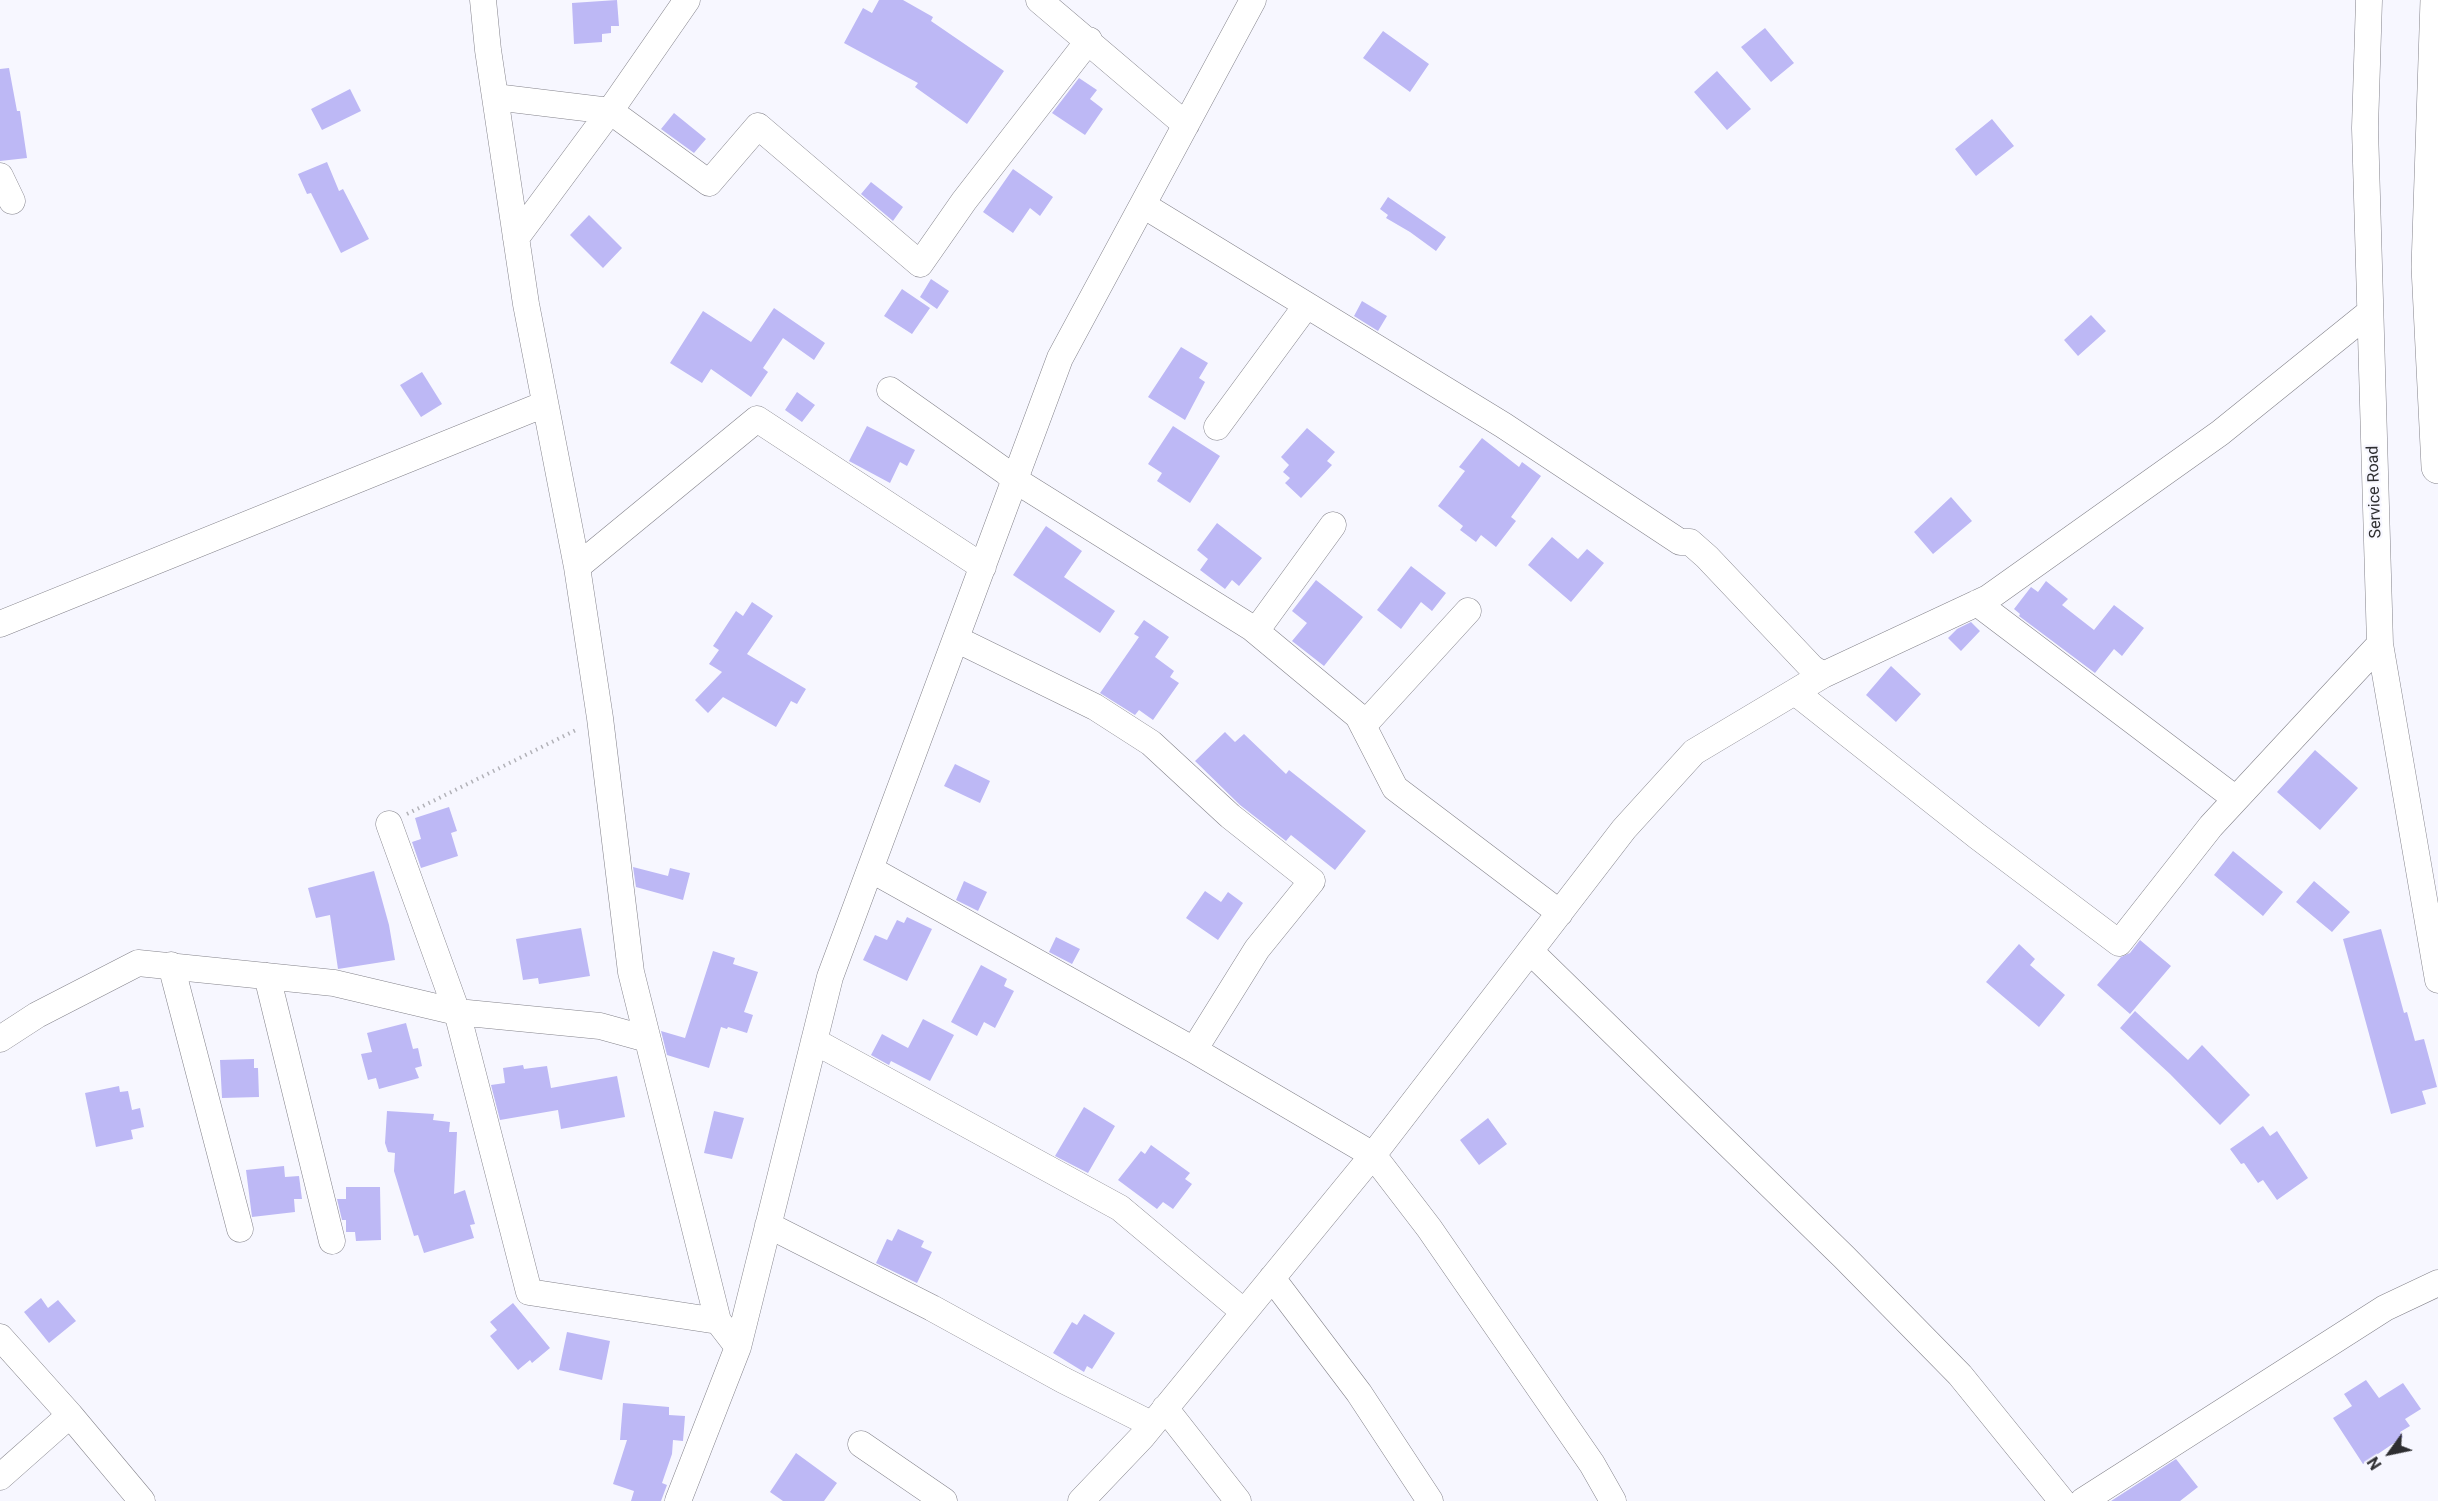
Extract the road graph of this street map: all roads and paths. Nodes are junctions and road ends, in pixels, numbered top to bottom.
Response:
1 (483, 0) edge
2 (687, 0) edge
3 (1039, 0) edge
4 (1253, 0) edge
5 (2369, 0) edge
6 (2437, 0) edge
7 (1089, 40) junction
8 (495, 97) junction
9 (610, 111) junction
10 (1186, 125) junction
11 (0, 176) edge
12 (12, 201) dead end
13 (1143, 205) junction
14 (516, 238) junction
15 (1306, 306) junction
16 (2370, 312) junction
17 (890, 390) dead end
18 (545, 404) junction
19 (1217, 427) dead end
20 (2438, 466) edge
21 (1015, 480) junction
22 (1333, 525) dead end
23 (577, 567) junction
24 (983, 567) junction
25 (1977, 603) junction
26 (1468, 611) dead end
27 (0, 624) edge
28 (1256, 631) junction
29 (956, 639) junction
30 (2379, 644) junction
31 (1823, 675) junction
32 (1795, 692) junction
33 (600, 718) junction
34 (1363, 726) junction
35 (2236, 799) junction
36 (388, 824) joint
37 (870, 869) junction
38 (1560, 913) junction
39 (1530, 951) junction
40 (171, 965) junction
41 (267, 976) junction
42 (2438, 980) edge
43 (457, 1012) junction
44 (0, 1039) edge
45 (647, 1039) junction
46 (814, 1041) junction
47 (1194, 1050) junction
48 (1373, 1155) junction
49 (768, 1225) junction
50 (240, 1229) dead end
51 (332, 1241) dead end
52 (1272, 1278) junction
53 (2438, 1283) edge
54 (1244, 1312) junction
55 (718, 1321) junction
56 (0, 1337) edge
57 (738, 1347) junction
58 (70, 1414) junction
59 (1158, 1416) junction
60 (861, 1444) dead end
61 (0, 1477) edge
62 (142, 1501) edge
63 (678, 1501) edge
64 (944, 1501) edge
65 (1081, 1501) edge
66 (1238, 1501) edge
67 (1430, 1501) edge
68 (1613, 1501) edge
69 (2062, 1501) edge
70 (2083, 1501) edge

1 - 8 street
2 - 9 street
3 - 7 street
4 - 10 street
5 - 16 street, Service Road
6 - 20 main road
7 - 9 street
7 - 10 street
8 - 9 street
8 - 14 street
9 - 14 street
10 - 13 street
11 - 12 street
13 - 15 street
13 - 21 street
14 - 18 street
15 - 19 street
15 - 31 street
16 - 25 street
16 - 30 street, Service Road
17 - 21 street
18 - 23 street
18 - 27 street
21 - 24 street
21 - 28 street
22 - 28 street
23 - 24 street
23 - 33 street
24 - 29 street
25 - 31 street
25 - 35 street
26 - 34 street
28 - 34 street
29 - 37 street
29 - 47 street
30 - 35 street
30 - 42 street, Service Road
31 - 32 street
32 - 35 street
32 - 38 street
33 - 36 path
33 - 45 street
34 - 38 street
36 - 43 street
37 - 46 street
37 - 47 street
38 - 39 street
39 - 48 street
39 - 69 street
40 - 41 street
40 - 44 street
40 - 50 street
41 - 43 street
41 - 51 street
43 - 45 street
43 - 55 street
45 - 55 street
46 - 49 street
46 - 54 street
47 - 48 street
48 - 52 street
48 - 68 street
49 - 57 street
49 - 59 street
52 - 54 street
52 - 67 street
53 - 70 street
54 - 59 street
55 - 57 street
56 - 58 street
57 - 63 street
58 - 61 street
58 - 62 street
59 - 65 street
59 - 66 street
60 - 64 street

